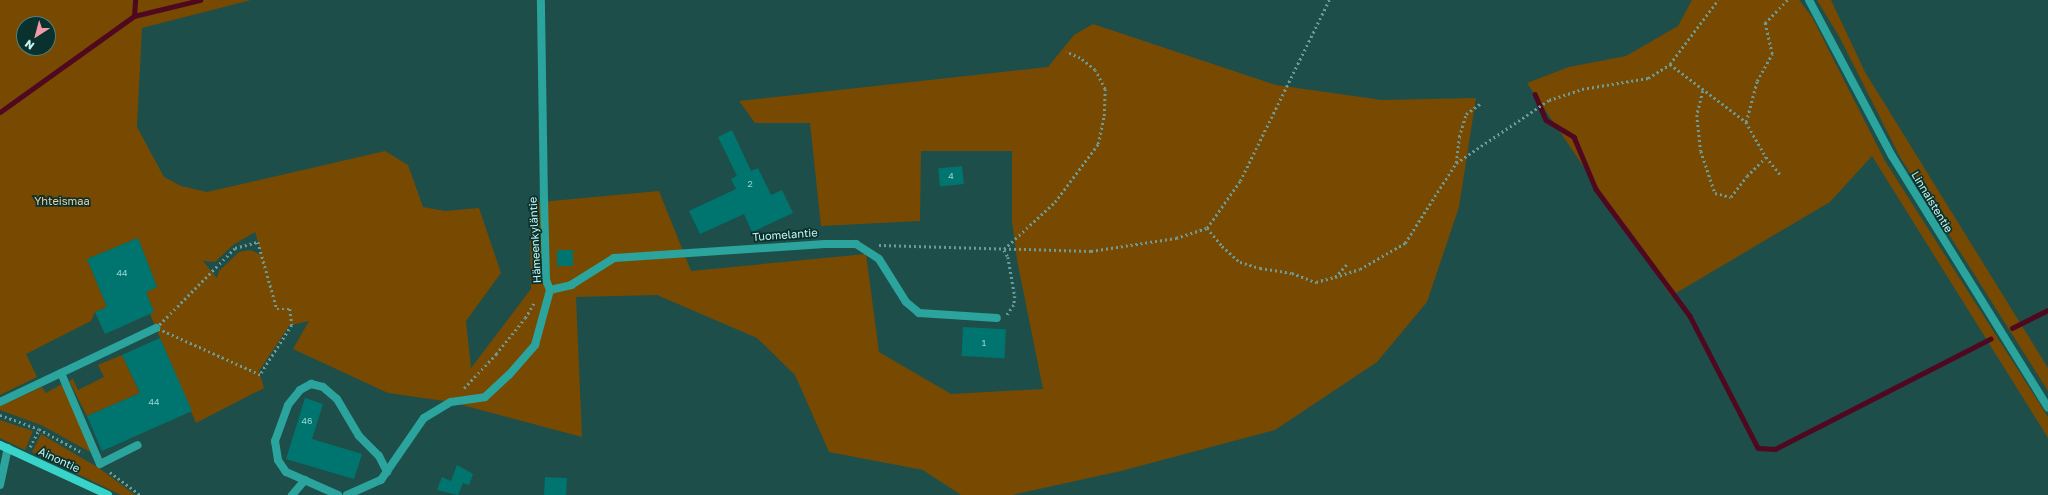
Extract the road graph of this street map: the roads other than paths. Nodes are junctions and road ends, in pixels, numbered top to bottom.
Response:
1 (541, 0) edge
2 (1809, 0) edge
3 (550, 290) junction
4 (997, 318) road end
5 (156, 328) road end
6 (61, 373) junction
7 (0, 402) edge
8 (2048, 408) edge
9 (0, 445) edge
10 (138, 445) dead end
11 (8, 448) junction
12 (387, 472) junction
13 (305, 480) junction
14 (0, 485) edge
15 (108, 495) edge
16 (292, 495) edge
17 (338, 495) edge
18 (347, 495) edge

1 - 3 street, Hämeenkyläntie
2 - 8 street, Linnaistentie
3 - 4 street, Tuomelantie
3 - 12 street, Hämeenkyläntie
5 - 6 street
6 - 7 street
6 - 10 street
9 - 11 street, Ainontie
11 - 14 street
11 - 15 street, Ainontie
12 - 13 street
12 - 18 street, Hämeenkyläntie
13 - 16 street
13 - 17 street

